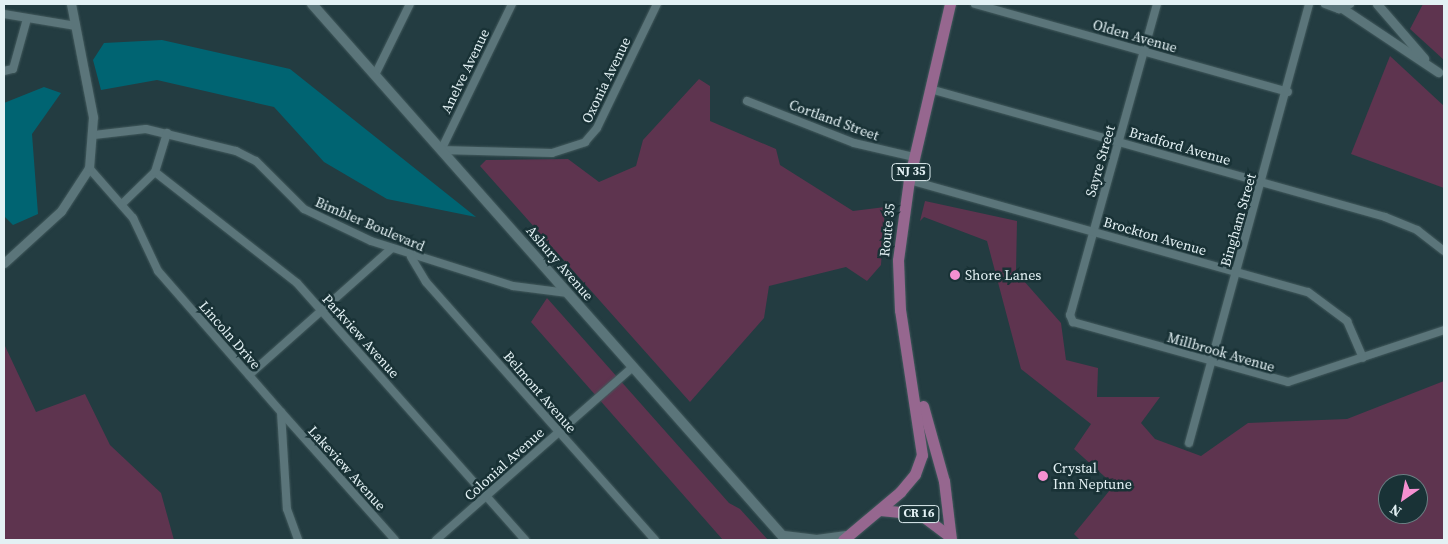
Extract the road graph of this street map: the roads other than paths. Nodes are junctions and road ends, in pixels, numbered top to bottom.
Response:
1 (71, 4) edge
2 (312, 4) edge
3 (410, 4) edge
4 (512, 4) edge
5 (657, 4) edge
6 (950, 4) edge
7 (975, 4) edge
8 (1157, 4) edge
9 (1310, 4) edge
10 (1325, 4) edge
11 (1350, 4) edge
12 (1377, 4) edge
13 (1337, 6) edge
14 (4, 14) edge
15 (27, 19) junction
16 (76, 26) junction
17 (1144, 52) junction
18 (4, 71) edge
19 (375, 75) junction
20 (1441, 75) edge
21 (930, 89) junction
22 (1288, 92) junction
23 (747, 101) dead end
24 (167, 133) junction
25 (94, 135) junction
26 (1119, 142) junction
27 (442, 150) junction
28 (914, 157) junction
29 (89, 168) junction
30 (156, 172) junction
31 (909, 180) junction
32 (1263, 182) junction
33 (122, 204) junction
34 (1093, 232) junction
35 (391, 249) junction
36 (1444, 251) edge
37 (411, 257) junction
38 (4, 263) edge
39 (1237, 272) junction
40 (568, 293) junction
41 (322, 311) junction
42 (1076, 324) joint
43 (1444, 330) edge
44 (1363, 358) junction
45 (1212, 362) junction
46 (633, 367) junction
47 (912, 374) junction
48 (249, 375) junction
49 (281, 412) junction
50 (559, 432) junction
51 (1189, 443) dead end
52 (486, 496) junction
53 (880, 510) junction
54 (785, 538) edge
55 (844, 538) edge
56 (951, 538) edge
57 (298, 540) edge
58 (395, 540) edge
59 (436, 540) edge
60 (525, 540) edge
61 (655, 540) edge

1 - 16 street
2 - 19 main road, Asbury Avenue
3 - 19 street
4 - 27 street, Anelve Avenue
5 - 27 street, Oxonia Avenue
6 - 21 main road, Route 35 / NJ 35
7 - 17 street, Olden Avenue
8 - 17 street, Sayre Street
9 - 22 street, Bingham Street
10 - 13 street
11 - 13 street
12 - 20 street
13 - 20 street
14 - 15 street
15 - 16 street
15 - 18 street
16 - 25 street
17 - 22 street, Olden Avenue
17 - 26 street, Sayre Street
19 - 27 main road, Asbury Avenue
21 - 26 street, Bradford Avenue
21 - 28 main road, Route 35 / NJ 35
22 - 32 street, Bingham Street
23 - 28 street, Cortland Street
24 - 25 street, Bimbler Boulevard
24 - 30 street
24 - 35 street, Bimbler Boulevard
25 - 29 street
26 - 32 street, Bradford Avenue
26 - 34 street, Sayre Street
27 - 40 main road, Asbury Avenue
28 - 31 main road, Route 35 / NJ 35
29 - 33 street, Lincoln Drive
29 - 38 street
30 - 33 street
30 - 41 street, Parkview Avenue
31 - 34 street, Brockton Avenue
31 - 47 main road, Route 35 / NJ 35
32 - 36 street, Bradford Avenue
32 - 39 street, Bingham Street
33 - 48 street, Lincoln Drive
34 - 39 street, Brockton Avenue
34 - 42 street, Sayre Street
35 - 37 street, Bimbler Boulevard
35 - 41 street
37 - 40 street, Bimbler Boulevard
37 - 50 street, Belmont Avenue
39 - 44 street, Brockton Avenue
39 - 45 street, Bingham Street
40 - 46 main road, Asbury Avenue
41 - 48 street
41 - 52 street, Parkview Avenue
42 - 45 street, Millbrook Avenue
43 - 44 street, Millbrook Avenue
44 - 45 street, Millbrook Avenue
45 - 51 street, Bingham Street
46 - 50 street, Colonial Avenue
46 - 54 main road, Asbury Avenue
47 - 53 main road, NJ 35
47 - 56 main road, NJ 35
48 - 49 street, Lincoln Drive
49 - 57 street
49 - 58 street, Lakeview Avenue
50 - 52 street, Colonial Avenue
50 - 61 street, Belmont Avenue
52 - 59 street, Colonial Avenue
52 - 60 street, Parkview Avenue
53 - 55 main road, NJ 35
53 - 56 main road, CR 16
54 - 55 main road

